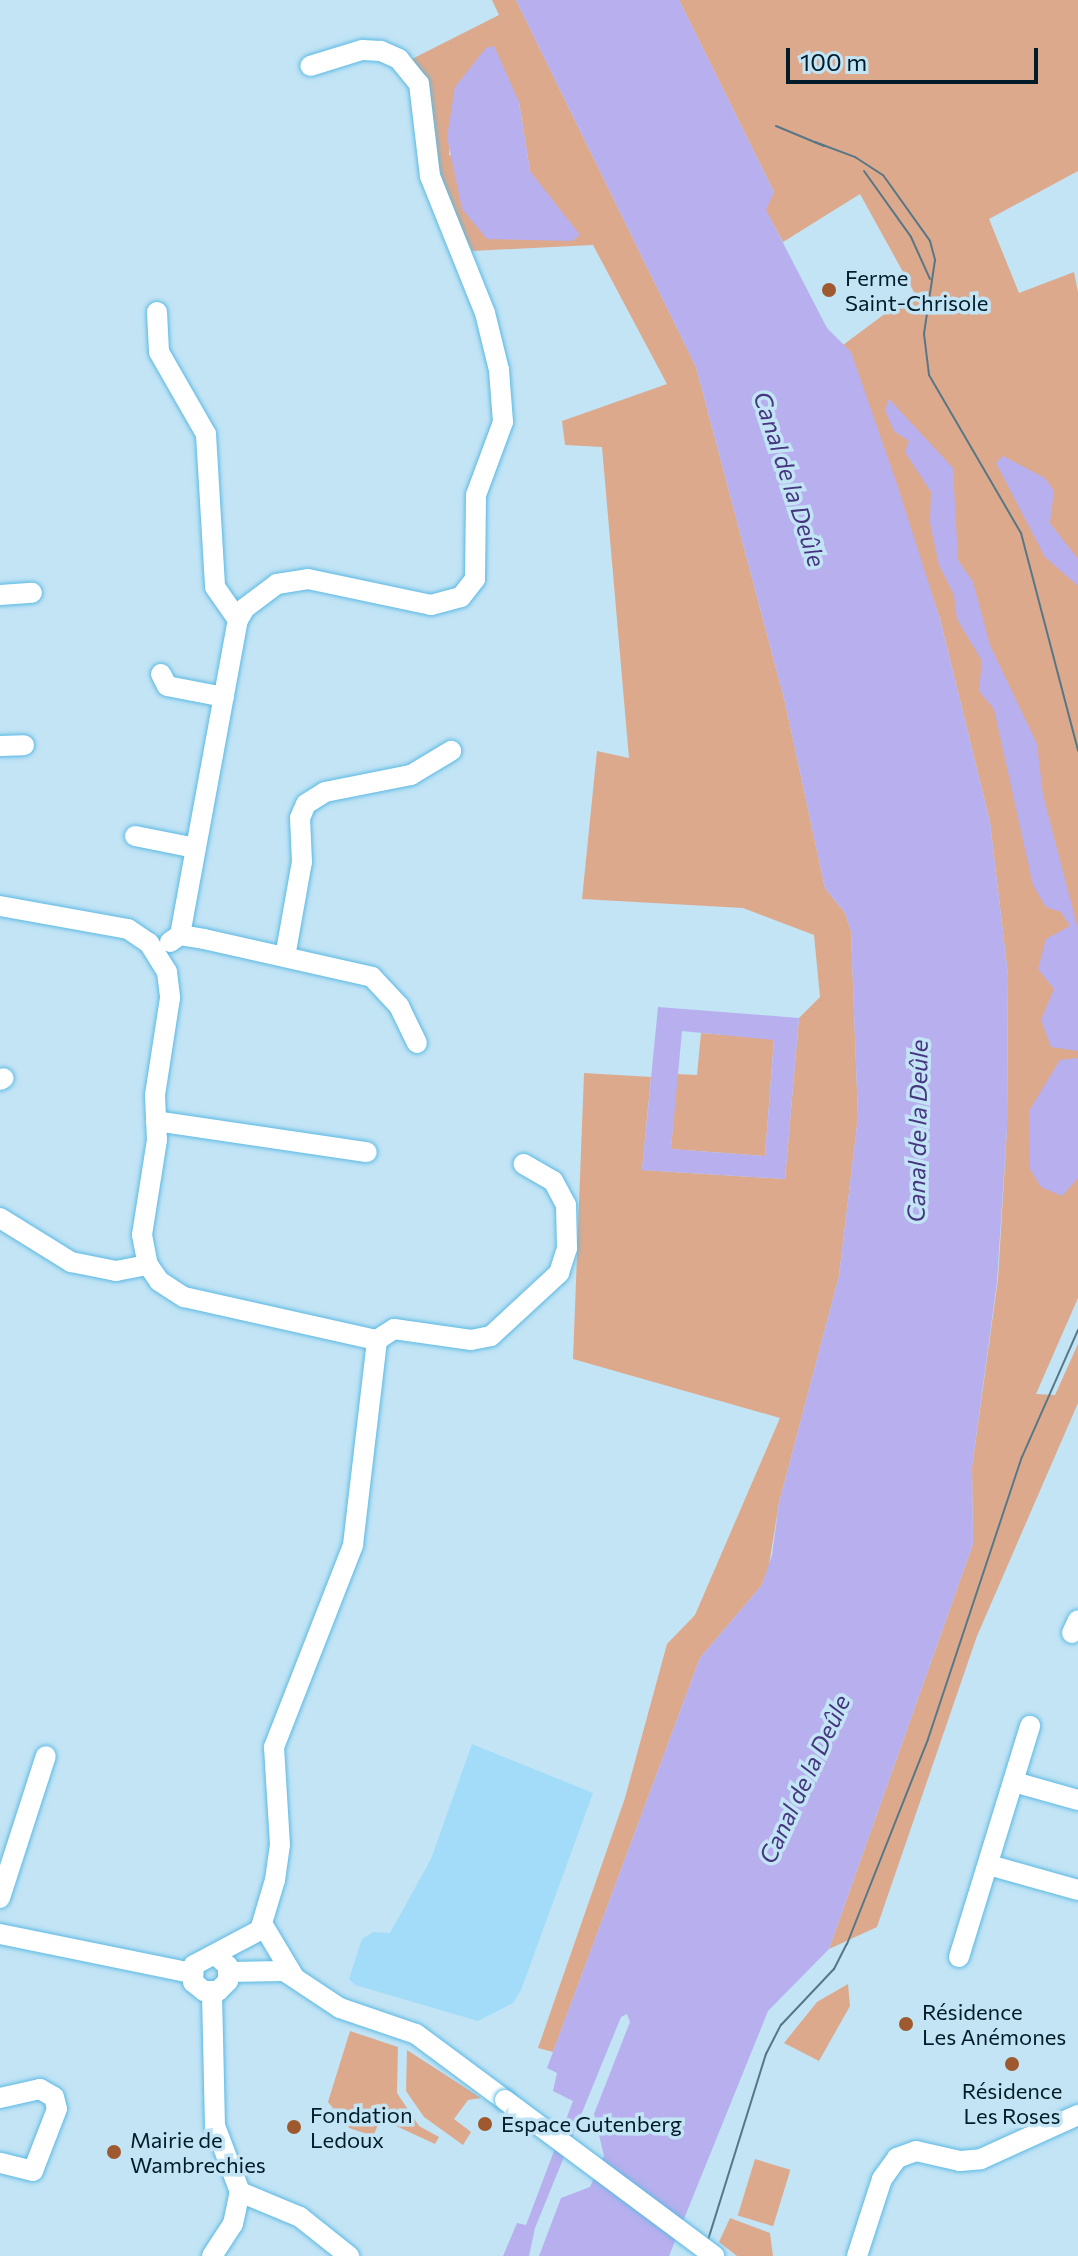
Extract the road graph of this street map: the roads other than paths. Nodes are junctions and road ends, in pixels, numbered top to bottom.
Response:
1 (310, 66) dead end
2 (157, 312) dead end
3 (32, 593) dead end
4 (0, 595) edge
5 (238, 620) junction
6 (161, 674) dead end
7 (224, 697) junction
8 (24, 745) dead end
9 (0, 746) edge
10 (451, 751) dead end
11 (135, 836) dead end
12 (195, 848) junction
13 (0, 906) edge
14 (180, 935) junction
15 (157, 952) junction
16 (285, 957) junction
17 (420, 1040) dead end
18 (156, 1121) junction
19 (367, 1152) dead end
20 (524, 1164) dead end
21 (0, 1218) edge
22 (148, 1265) junction
23 (377, 1340) junction
24 (1030, 1726) dead end
25 (46, 1756) dead end
26 (1014, 1782) junction
27 (1078, 1800) edge
28 (989, 1865) junction
29 (1078, 1890) edge
30 (0, 1898) edge
31 (263, 1925) junction
32 (0, 1934) edge
33 (959, 1957) dead end
34 (224, 1964) junction
35 (192, 1973) junction
36 (294, 1977) junction
37 (212, 1992) junction
38 (0, 2098) edge
39 (1078, 2115) edge
40 (0, 2163) edge
41 (240, 2192) junction
42 (212, 2256) edge
43 (349, 2256) edge
44 (714, 2256) edge
45 (857, 2256) edge

1 - 5 street
2 - 5 street
3 - 4 street
5 - 7 street
6 - 7 street
7 - 12 street
8 - 9 street
10 - 16 street
11 - 12 street
12 - 14 street
13 - 15 street
14 - 15 street
14 - 16 street
15 - 18 street
16 - 17 street
18 - 19 street
18 - 22 street
20 - 23 street
21 - 22 street
22 - 23 street
23 - 31 street
24 - 26 street
25 - 30 street
26 - 27 street
26 - 28 street
28 - 29 street
28 - 33 street
31 - 34 street
31 - 36 street
32 - 35 street
34 - 35 street
34 - 36 street
34 - 37 street
35 - 37 street
36 - 44 street, bridge
37 - 41 street
38 - 40 street
39 - 45 street
41 - 42 street
41 - 43 street

